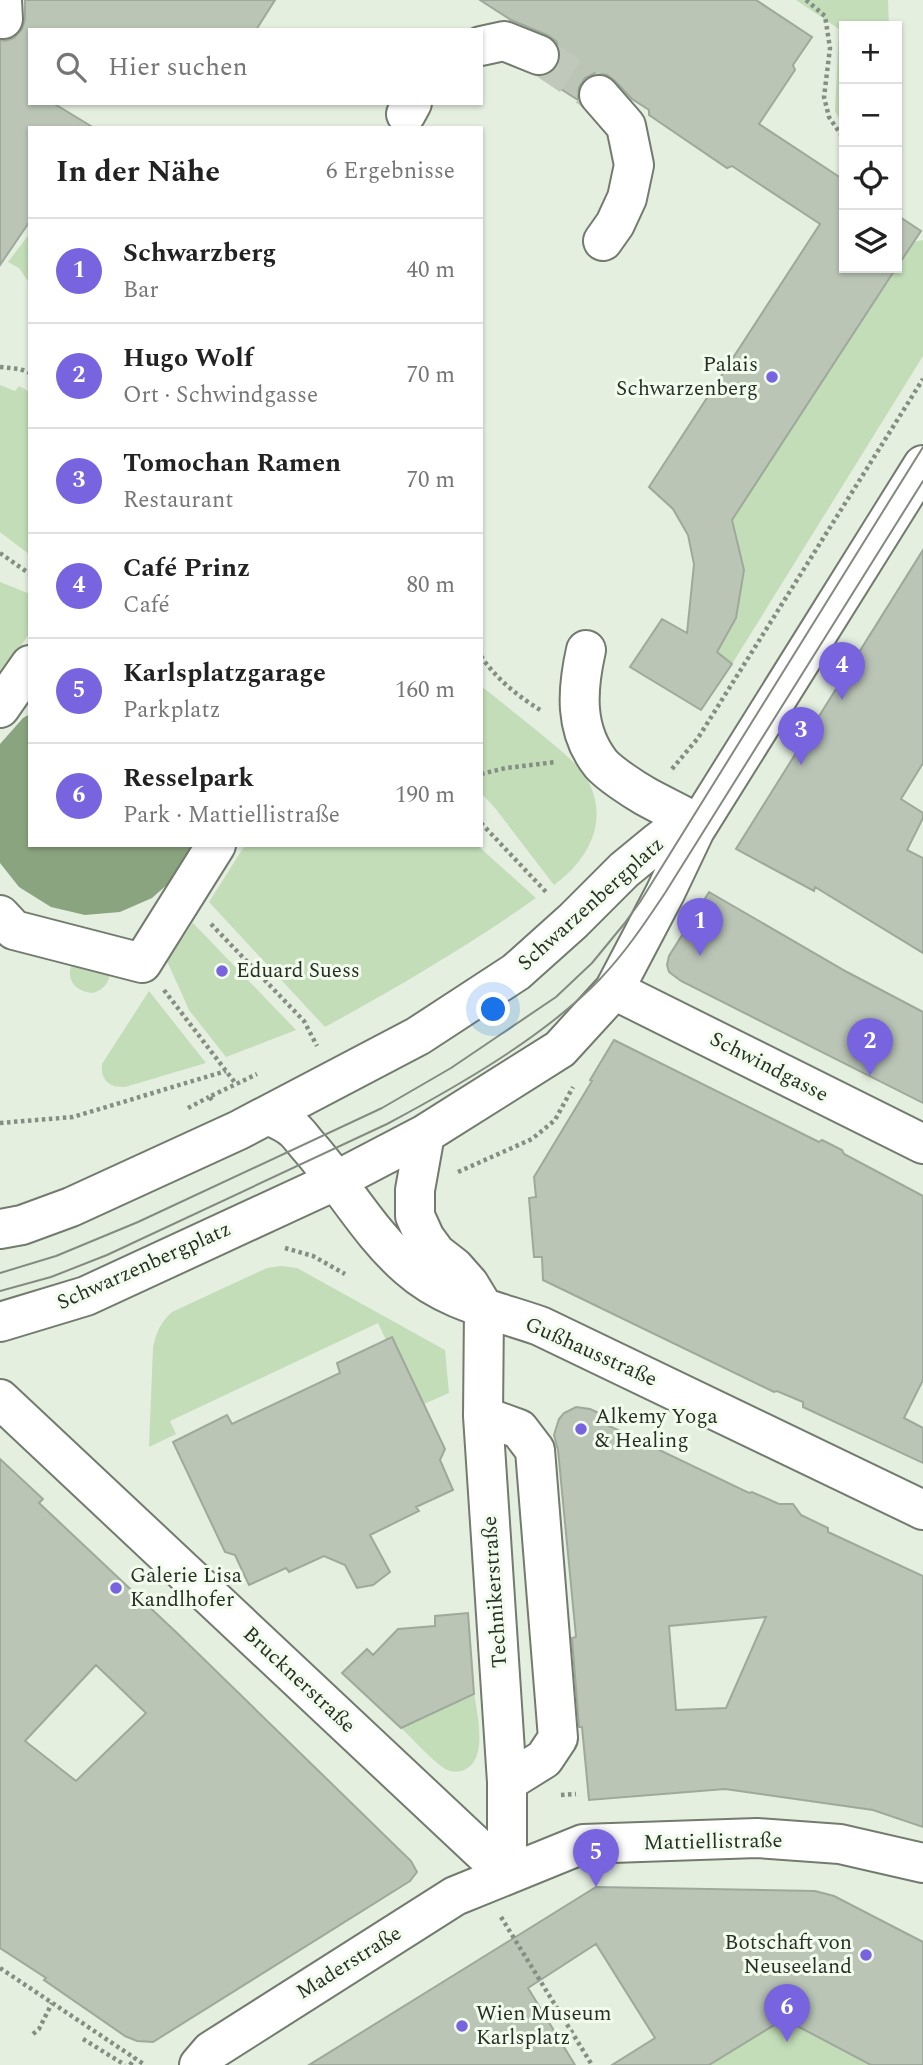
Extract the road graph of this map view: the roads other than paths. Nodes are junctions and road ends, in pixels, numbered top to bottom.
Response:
1 (483, 46) edge
2 (539, 55) tunnel mouth
3 (599, 95) tunnel mouth
4 (603, 242) dead end
5 (923, 466) edge
6 (586, 650) dead end
7 (28, 668) edge
8 (0, 708) edge
9 (696, 827) junction
10 (215, 847) edge
11 (5, 933) edge
12 (614, 989) junction
13 (269, 1115) junction
14 (425, 1134) junction
15 (923, 1144) edge
16 (337, 1180) junction
17 (0, 1229) edge
18 (484, 1309) junction
19 (0, 1322) edge
20 (0, 1399) edge
21 (483, 1416) junction
22 (923, 1510) edge
23 (507, 1782) junction
24 (923, 1863) edge
25 (507, 1875) junction
26 (199, 2065) edge

1 - 2 street
3 - 4 street
5 - 9 street
6 - 9 street
7 - 8 street
9 - 12 street, Schwarzenbergplatz
9 - 13 street, Schwarzenbergplatz
10 - 11 street
12 - 14 street, Schwarzenbergplatz
12 - 15 street, Schwindgasse
13 - 16 street, Gußhausstraße
13 - 17 street, Schwarzenbergplatz
14 - 16 street, Schwarzenbergplatz
14 - 18 street
16 - 18 street, Gußhausstraße
16 - 19 street, Schwarzenbergplatz
18 - 21 street, Technikerstraße
18 - 22 street, Gußhausstraße
20 - 25 street, Brucknerstraße
21 - 23 street, Technikerstraße
21 - 23 street
23 - 25 street, Technikerstraße
24 - 25 street, Mattiellistraße
25 - 26 street, Maderstraße

